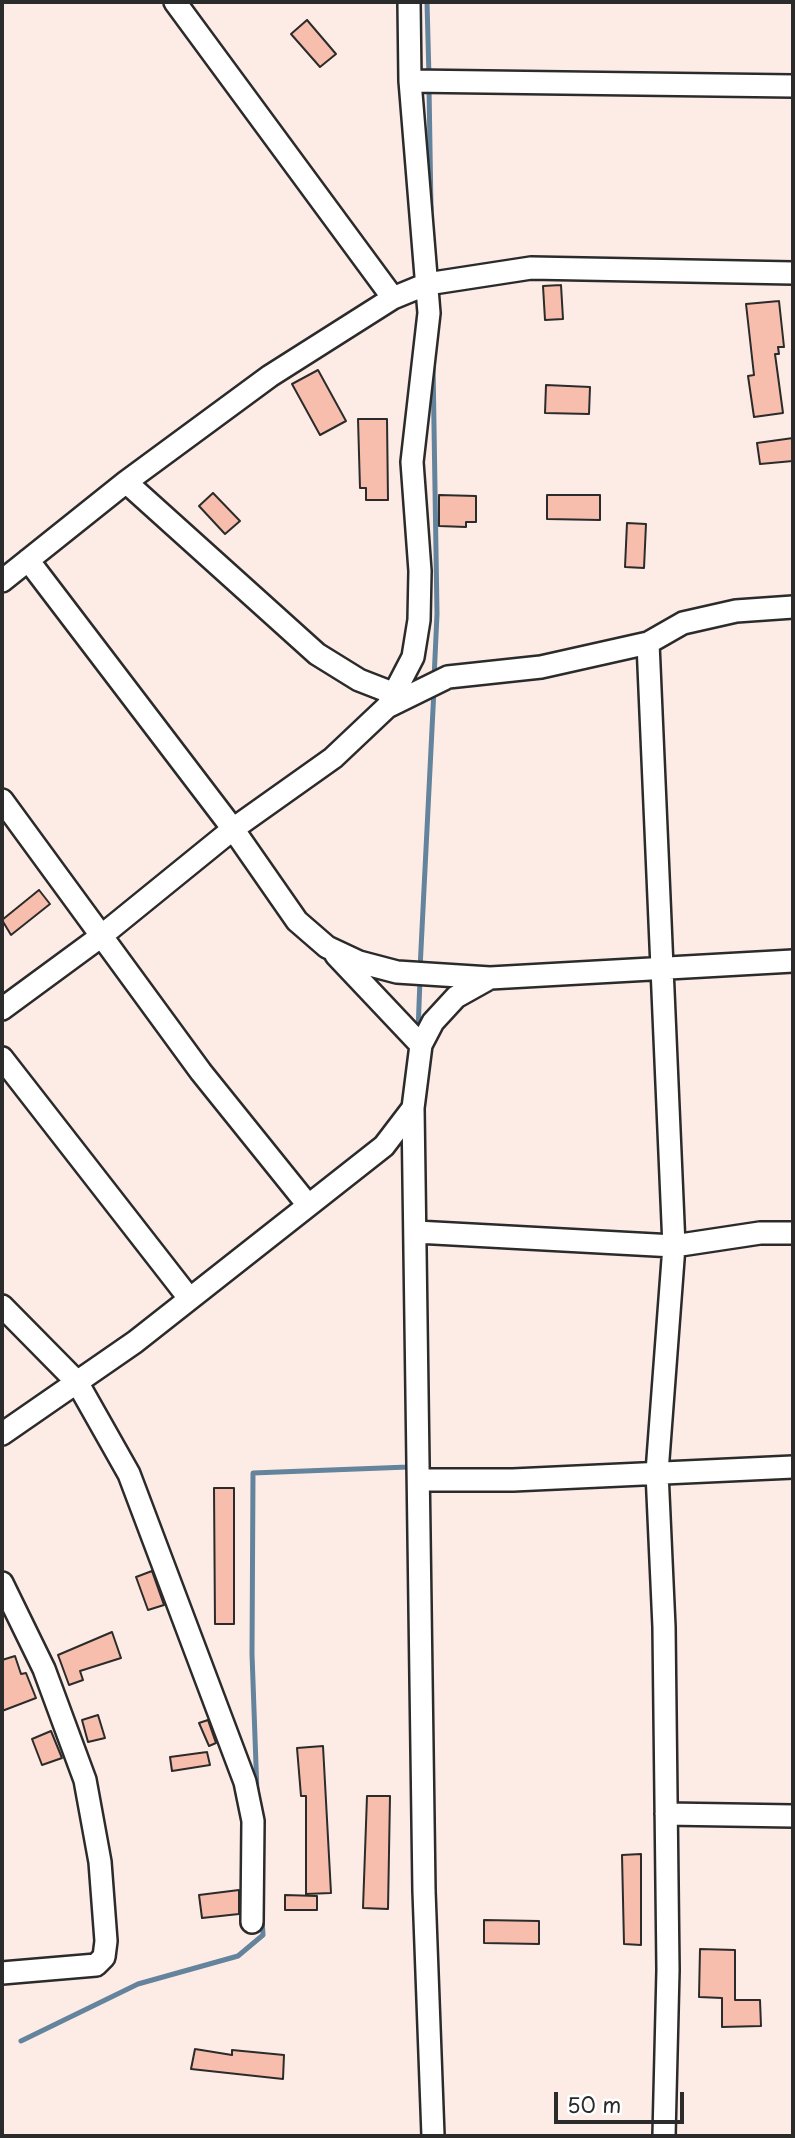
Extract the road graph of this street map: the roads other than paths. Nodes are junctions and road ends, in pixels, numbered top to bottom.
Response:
1 (176, 2) edge
2 (409, 2) edge
3 (410, 81) junction
4 (793, 86) edge
5 (793, 273) edge
6 (427, 284) junction
7 (393, 298) junction
8 (127, 482) junction
9 (28, 560) junction
10 (2, 581) edge
11 (793, 607) edge
12 (649, 643) junction
13 (391, 700) junction
14 (2, 800) edge
15 (233, 829) junction
16 (100, 937) junction
17 (327, 947) junction
18 (793, 961) edge
19 (662, 968) junction
20 (489, 978) junction
21 (2, 1009) edge
22 (421, 1045) junction
23 (2, 1058) edge
24 (413, 1108) junction
25 (308, 1205) junction
26 (416, 1232) junction
27 (793, 1233) edge
28 (674, 1246) junction
29 (189, 1298) junction
30 (2, 1306) edge
31 (76, 1382) junction
32 (2, 1434) edge
33 (793, 1467) edge
34 (657, 1472) junction
35 (421, 1480) junction
36 (2, 1583) edge
37 (666, 1814) junction
38 (793, 1816) edge
39 (252, 1922) dead end
40 (2, 1973) edge
41 (433, 2136) edge
42 (664, 2136) edge

1 - 7 street
2 - 3 street
3 - 4 street
3 - 6 street
5 - 6 street
6 - 7 street
6 - 13 street
7 - 8 street
8 - 9 street
8 - 13 street
9 - 10 street
9 - 15 street
11 - 12 street
12 - 13 street
12 - 19 street
13 - 15 street
14 - 16 street
15 - 16 street
15 - 17 street
16 - 21 street
16 - 25 street
17 - 20 street
17 - 22 street
18 - 19 street
19 - 20 street
19 - 28 street
20 - 22 street
22 - 24 street
23 - 29 street
24 - 25 street
24 - 26 street
25 - 29 street
26 - 28 street
26 - 35 street
27 - 28 street
28 - 34 street
29 - 31 street
30 - 31 street
31 - 32 street
31 - 39 street
33 - 34 street
34 - 35 street
34 - 37 street
35 - 41 street
36 - 40 street
37 - 38 street
37 - 42 street

